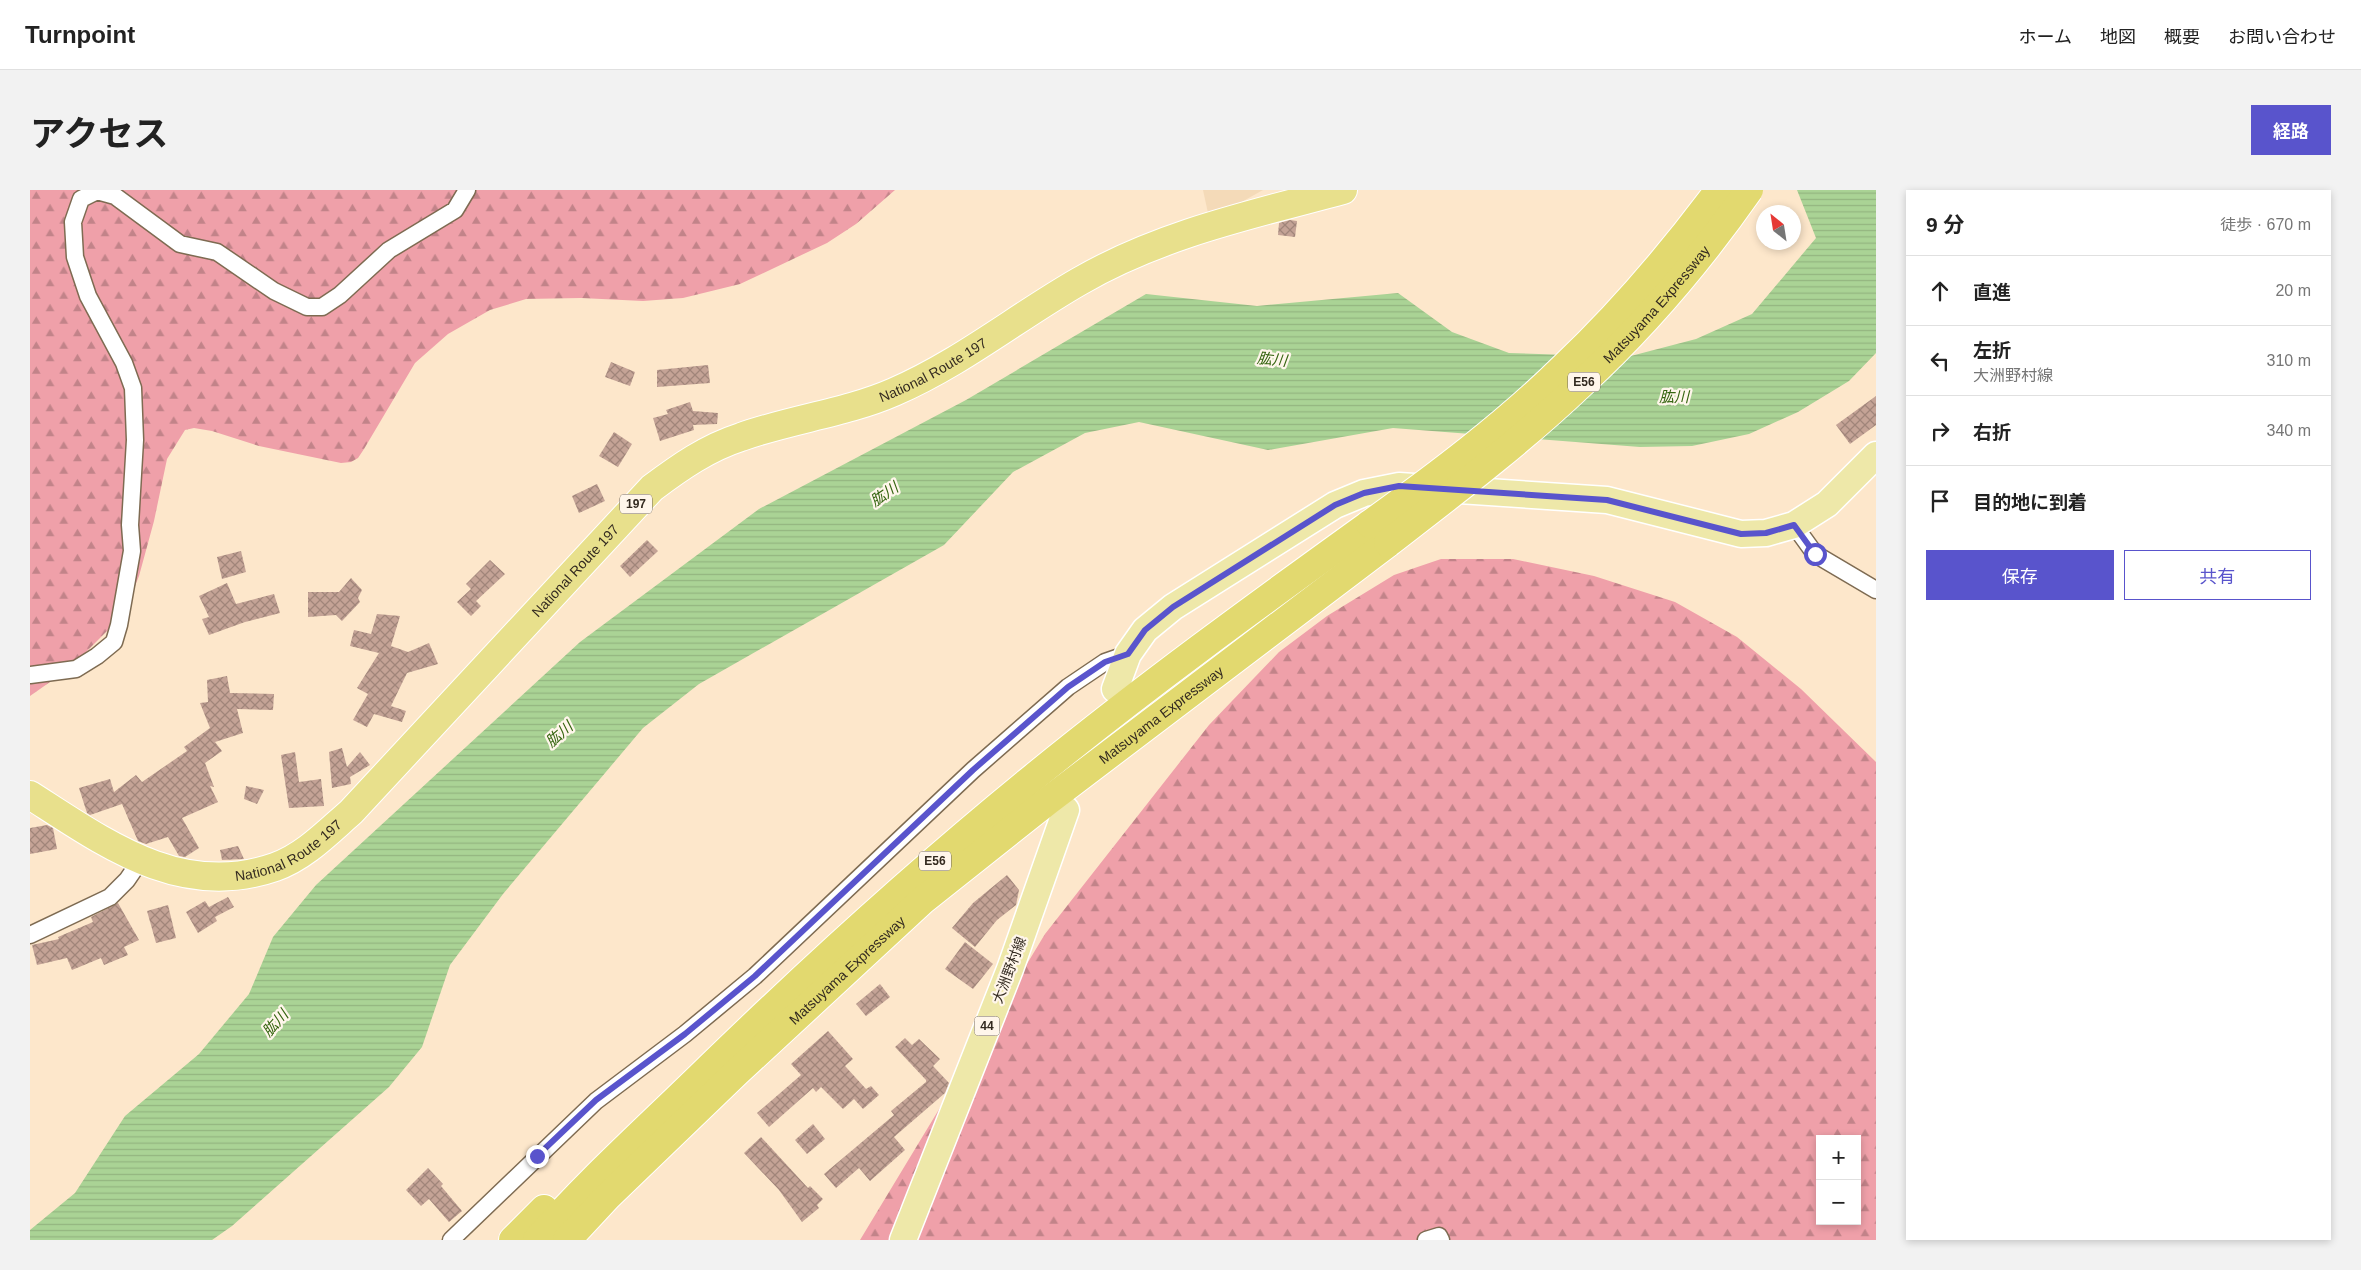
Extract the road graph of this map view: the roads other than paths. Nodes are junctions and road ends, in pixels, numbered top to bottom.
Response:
1 (467, 190) edge
2 (1342, 190) edge
3 (1719, 190) edge
4 (1749, 190) edge
5 (1876, 455) edge
6 (1794, 525) junction
7 (1379, 534) junction
8 (1876, 590) edge
9 (1128, 654) junction
10 (30, 675) edge
11 (1115, 689) dead end
12 (30, 795) edge
13 (1066, 810) dead end
14 (140, 861) junction
15 (30, 935) edge
16 (726, 1068) junction
17 (450, 1240) edge
18 (513, 1240) edge
19 (537, 1240) edge
20 (567, 1240) edge
21 (588, 1240) edge
22 (903, 1240) edge
23 (1426, 1240) edge
24 (1441, 1240) edge

1 - 10 street
2 - 14 highway, National Route 197 / 197
3 - 7 highway, Matsuyama Expressway / E56, bridge
4 - 7 highway, Matsuyama Expressway / E56, bridge
5 - 6 main road
6 - 8 street
6 - 9 main road
7 - 16 highway, Matsuyama Expressway / E56
9 - 11 main road
9 - 17 street
12 - 14 highway, National Route 197 / 197
13 - 22 main road, 大洲野村線 / 44
14 - 15 street
16 - 18 highway
16 - 19 highway, Matsuyama Expressway / E56
16 - 20 highway, Matsuyama Expressway / E56
16 - 21 highway
23 - 24 street

